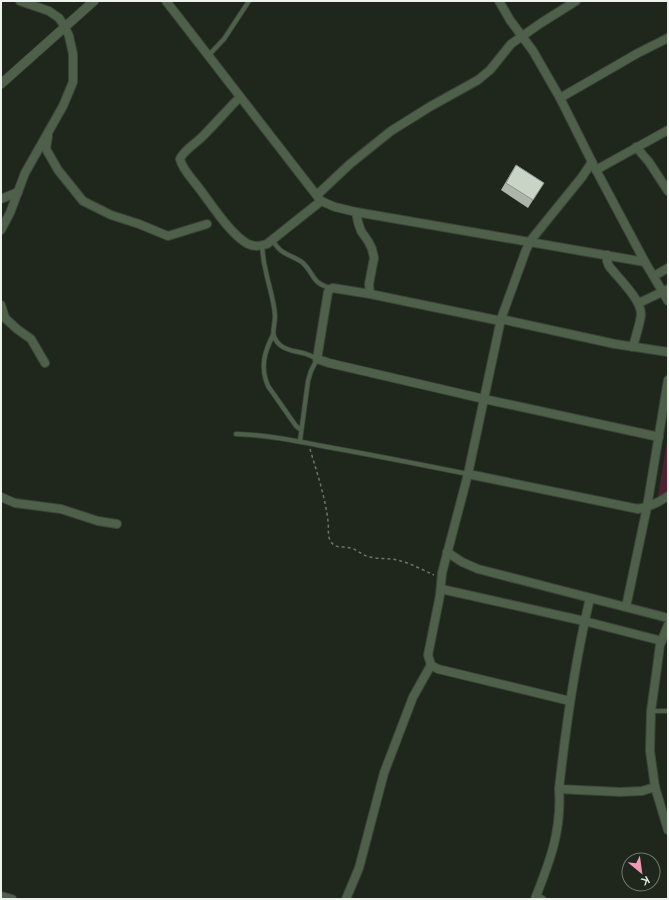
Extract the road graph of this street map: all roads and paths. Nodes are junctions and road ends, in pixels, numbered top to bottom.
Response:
1 (20, 1) edge
2 (94, 1) edge
3 (166, 1) edge
4 (249, 1) edge
5 (499, 1) edge
6 (576, 1) edge
7 (65, 27) junction
8 (522, 36) junction
9 (668, 38) edge
10 (208, 56) junction
11 (1, 84) edge
12 (240, 97) junction
13 (560, 98) junction
14 (49, 131) junction
15 (667, 134) edge
16 (636, 147) junction
17 (592, 162) junction
18 (596, 170) junction
19 (668, 191) edge
20 (18, 192) junction
21 (319, 198) junction
22 (1, 199) edge
23 (356, 212) junction
24 (207, 224) dead end
25 (1, 230) edge
26 (272, 240) junction
27 (530, 242) junction
28 (262, 246) junction
29 (607, 255) junction
30 (645, 262) junction
31 (668, 268) edge
32 (654, 276) junction
33 (330, 288) junction
34 (665, 290) edge
35 (370, 294) junction
36 (668, 301) edge
37 (639, 303) junction
38 (1, 305) edge
39 (501, 320) junction
40 (273, 335) junction
41 (633, 347) junction
42 (668, 352) edge
43 (317, 359) junction
44 (45, 363) dead end
45 (668, 380) edge
46 (484, 400) junction
47 (301, 430) junction
48 (236, 434) dead end
49 (659, 437) junction
50 (300, 441) junction
51 (310, 443) junction
52 (468, 474) junction
53 (668, 496) edge
54 (1, 497) edge
55 (647, 507) junction
56 (117, 524) dead end
57 (447, 552) junction
58 (442, 579) junction
59 (441, 589) junction
60 (590, 598) junction
61 (626, 607) junction
62 (668, 618) edge
63 (584, 621) junction
64 (668, 625) edge
65 (662, 641) junction
66 (431, 665) junction
67 (570, 701) junction
68 (651, 711) junction
69 (668, 711) edge
70 (655, 787) junction
71 (559, 789) junction
72 (668, 830) edge
73 (1, 896) edge
74 (539, 897) edge
75 (12, 899) edge
76 (346, 899) edge

1 - 7 street
2 - 7 street
3 - 10 street
4 - 10 lane
5 - 8 street
6 - 8 street
7 - 11 street
7 - 14 street
8 - 13 street
8 - 21 street
9 - 13 street
10 - 12 street
12 - 21 street
12 - 28 street
13 - 17 street
14 - 20 street
14 - 24 street
15 - 16 street
16 - 18 street
16 - 19 street
17 - 18 street
17 - 27 street
18 - 30 street
20 - 22 street
20 - 25 street
21 - 23 street
21 - 26 street
23 - 27 street
23 - 35 street
26 - 28 street
26 - 33 lane
27 - 29 street
27 - 39 street
28 - 40 lane
29 - 30 street
29 - 37 street
30 - 32 street
31 - 32 street
32 - 34 street
33 - 35 street
33 - 43 street
34 - 36 street
34 - 37 street
35 - 39 street
37 - 41 street
38 - 44 street
39 - 41 street
39 - 46 street
40 - 43 lane
40 - 47 lane
41 - 42 street
43 - 46 street
43 - 47 lane
45 - 49 street
46 - 49 street
46 - 52 street
47 - 50 lane
48 - 50 lane
49 - 55 street
50 - 51 lane
51 - 52 lane
51 - 58 path
52 - 55 street
52 - 57 street
53 - 55 street
54 - 56 street
55 - 61 street
57 - 58 street
57 - 60 street
58 - 59 street
59 - 63 street
59 - 66 street
60 - 61 street
60 - 63 street
61 - 62 street
63 - 65 street
63 - 67 street
64 - 65 street
65 - 68 street
66 - 67 street
66 - 76 street
67 - 71 street
68 - 69 lane
68 - 70 street
70 - 71 street
70 - 72 street
71 - 74 street
73 - 75 street

